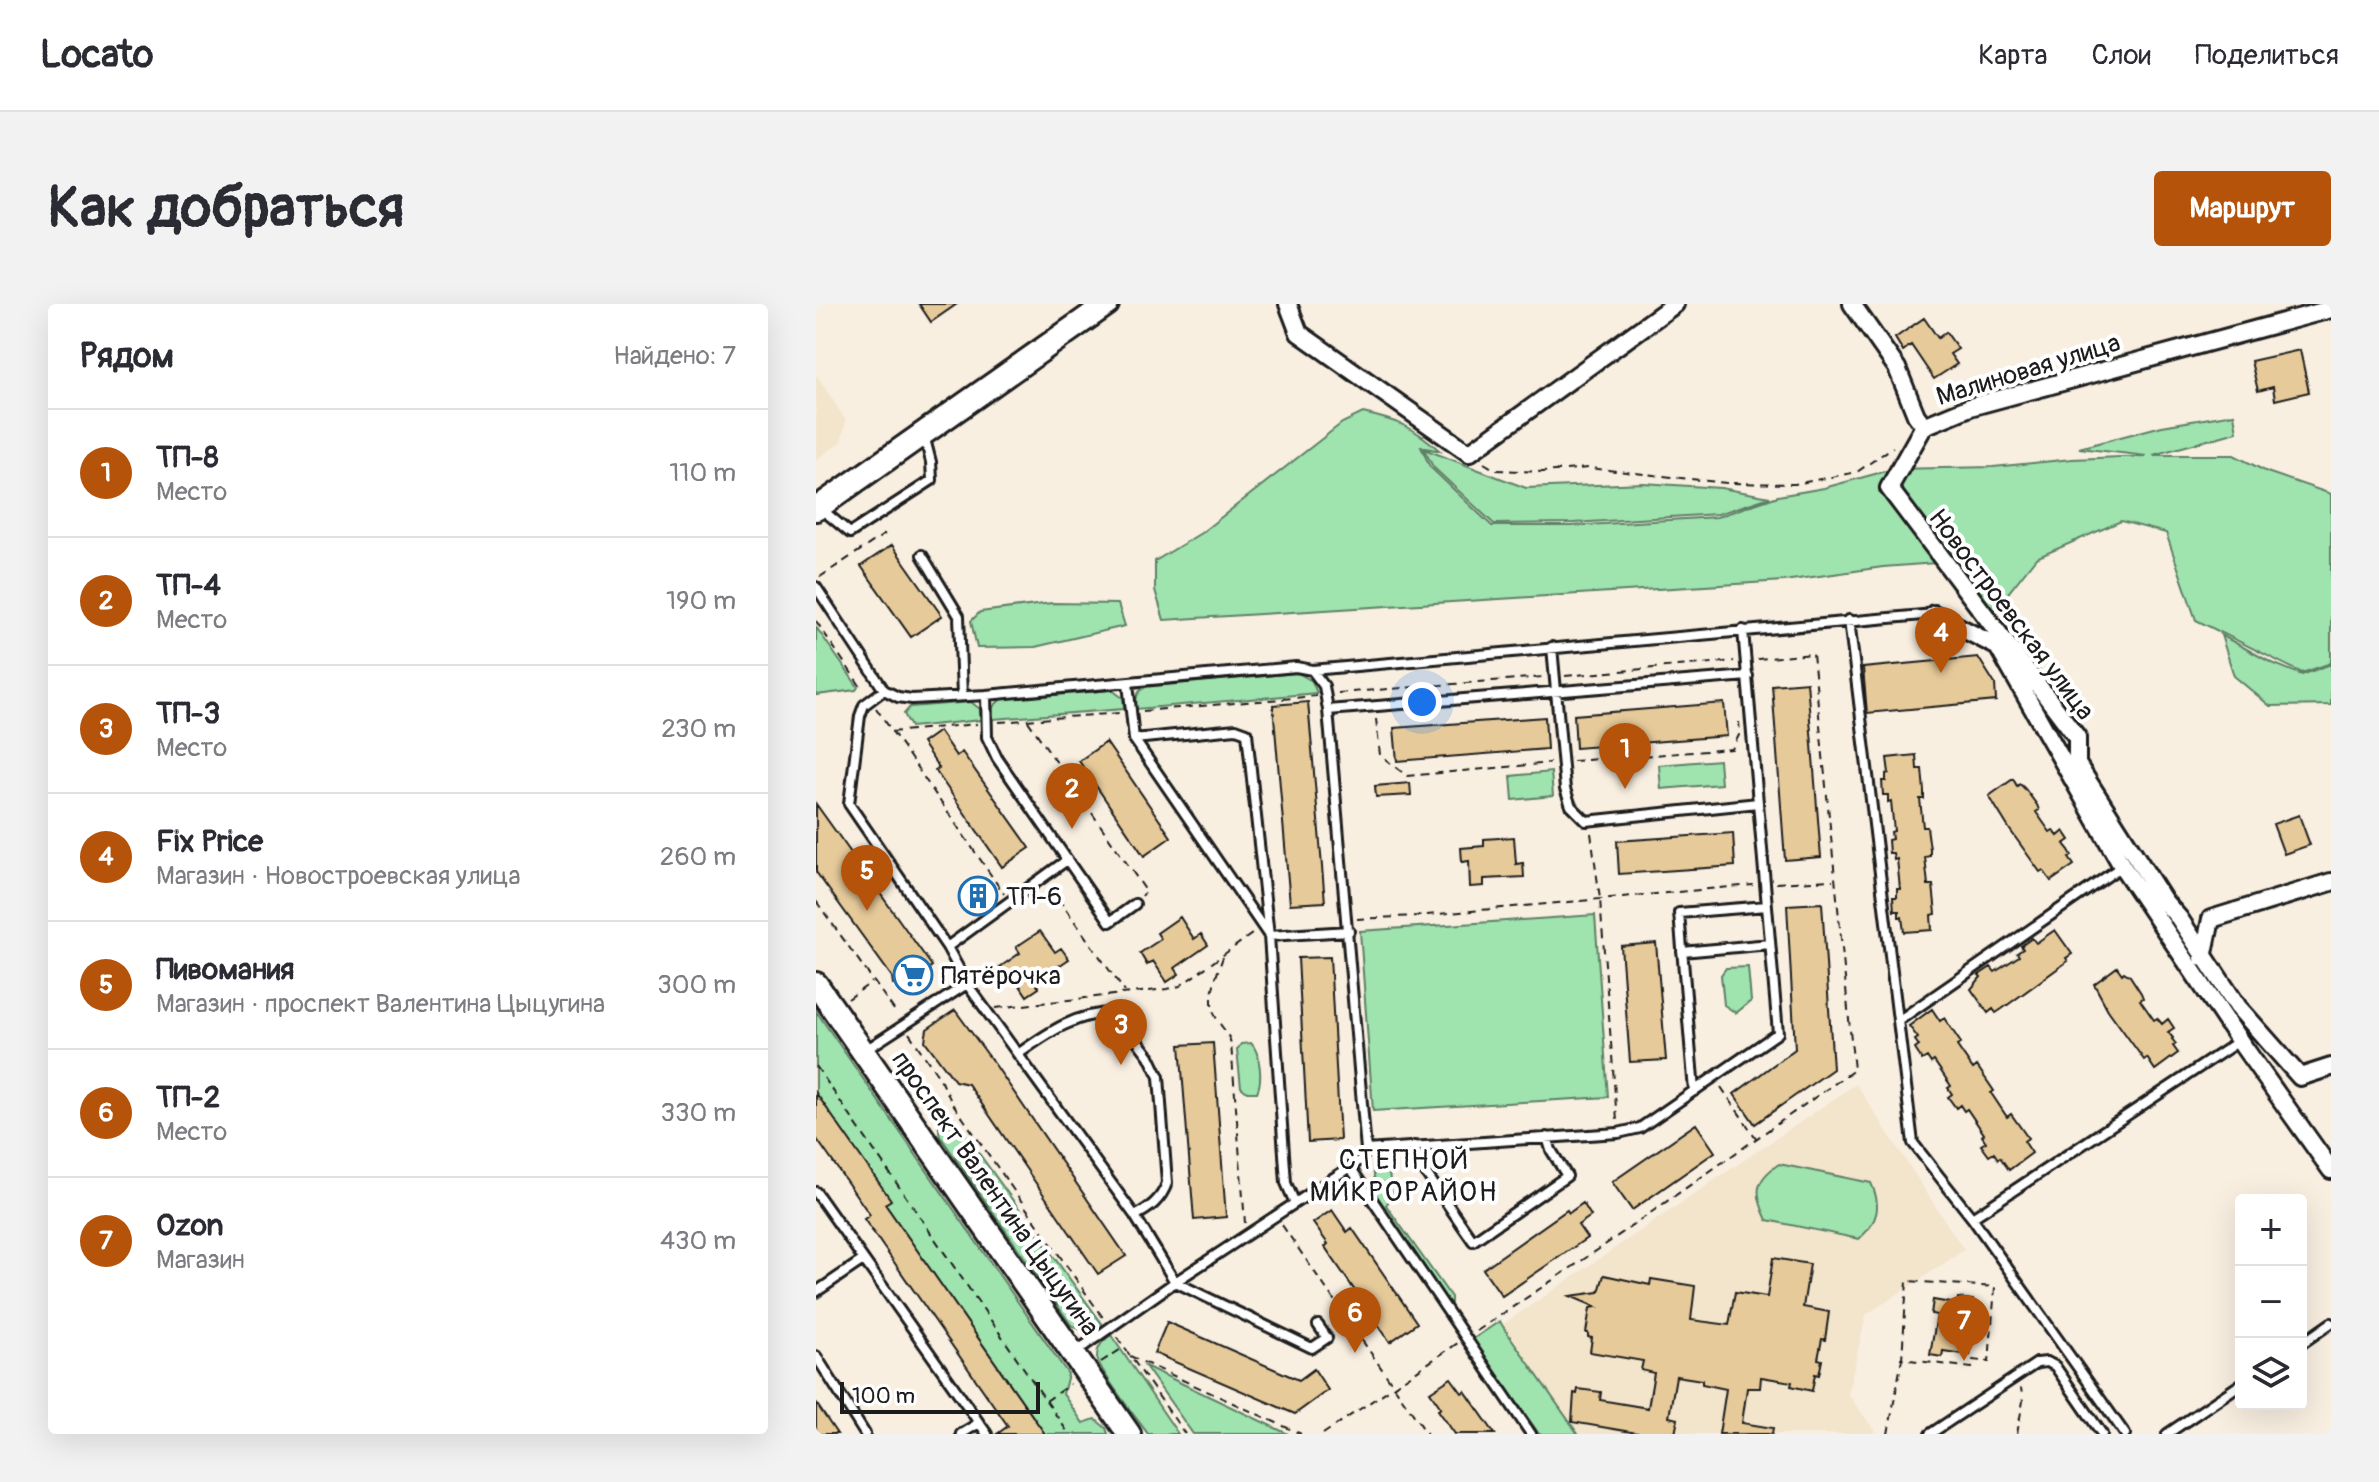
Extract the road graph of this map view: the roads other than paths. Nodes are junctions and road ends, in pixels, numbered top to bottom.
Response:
1 (1107, 304) edge
2 (1288, 304) edge
3 (1675, 304) edge
4 (1852, 304) edge
5 (2331, 309) edge
6 (1924, 426) junction
7 (923, 433) junction
8 (817, 508) edge
9 (922, 555) dead end
10 (816, 587) edge
11 (1934, 614) joint
12 (1849, 620) junction
13 (1743, 630) junction
14 (1552, 647) junction
15 (1312, 670) junction
16 (1748, 676) junction
17 (1128, 683) junction
18 (884, 690) junction
19 (1555, 691) junction
20 (986, 695) junction
21 (962, 696) junction
22 (1328, 710) junction
23 (1134, 739) junction
24 (1758, 803) junction
25 (1067, 860) junction
26 (2122, 866) junction
27 (2331, 882) edge
28 (1135, 904) road end
29 (1767, 906) junction
30 (1349, 931) junction
31 (1269, 936) junction
32 (1770, 944) junction
33 (947, 947) junction
34 (1682, 952) junction
35 (2203, 958) junction
36 (816, 984) edge
37 (967, 984) junction
38 (1898, 1021) junction
39 (2240, 1040) junction
40 (863, 1052) junction
41 (1018, 1054) junction
42 (2331, 1067) edge
43 (1694, 1091) junction
44 (1547, 1137) junction
45 (1414, 1146) junction
46 (1366, 1150) junction
47 (1350, 1167) junction
48 (2331, 1170) edge
49 (816, 1192) edge
50 (1294, 1201) junction
51 (1135, 1216) junction
52 (1972, 1218) junction
53 (863, 1260) junction
54 (1175, 1282) junction
55 (816, 1292) edge
56 (2331, 1323) edge
57 (1318, 1325) dead end
58 (2307, 1340) edge
59 (1074, 1354) junction
60 (816, 1356) edge
61 (2235, 1388) edge
62 (979, 1423) junction
63 (865, 1434) edge
64 (961, 1434) edge
65 (987, 1434) edge
66 (1129, 1434) edge
67 (1531, 1434) edge
68 (1930, 1434) edge
69 (2102, 1434) edge
70 (2125, 1434) edge
71 (2167, 1434) edge

1 - 7 main road
2 - 3 street
4 - 6 street
5 - 6 street, Малиновая улица
6 - 35 street, Новостроевская улица
7 - 8 main road
7 - 8 lane
9 - 21 lane
10 - 18 lane
11 - 12 lane
11 - 26 street
12 - 13 lane
12 - 38 lane
13 - 14 lane
13 - 16 lane
14 - 15 lane
14 - 19 lane
15 - 17 lane
15 - 22 lane
16 - 19 lane
16 - 24 lane
17 - 20 lane
17 - 23 lane
18 - 21 lane
18 - 33 lane
19 - 22 lane
19 - 24 lane
20 - 21 lane
20 - 25 lane
22 - 30 lane
23 - 31 lane
23 - 31 lane
24 - 29 lane
25 - 28 lane
25 - 33 lane
26 - 38 lane
26 - 39 street
27 - 35 street
29 - 32 lane
29 - 34 lane
30 - 31 lane
30 - 46 lane
31 - 50 lane
32 - 34 lane
32 - 43 lane
33 - 37 lane
34 - 43 lane
35 - 42 street, Новостроевская улица
36 - 40 main road, проспект Валентина Цыцугина
37 - 40 lane
37 - 41 lane
38 - 52 lane
39 - 48 street
39 - 52 lane
40 - 59 main road, проспект Валентина Цыцугина
41 - 51 lane
41 - 51 lane
43 - 44 lane
44 - 45 lane
44 - 45 lane
45 - 46 lane
46 - 47 lane
47 - 50 lane
47 - 67 lane
49 - 53 lane
50 - 54 lane
51 - 54 lane
52 - 70 lane
53 - 55 lane
53 - 62 lane
54 - 57 lane
54 - 59 lane
56 - 58 lane
59 - 66 main road, проспект Валентина Цыцугина
60 - 63 lane
61 - 71 lane
62 - 64 lane
62 - 65 lane
68 - 69 lane

